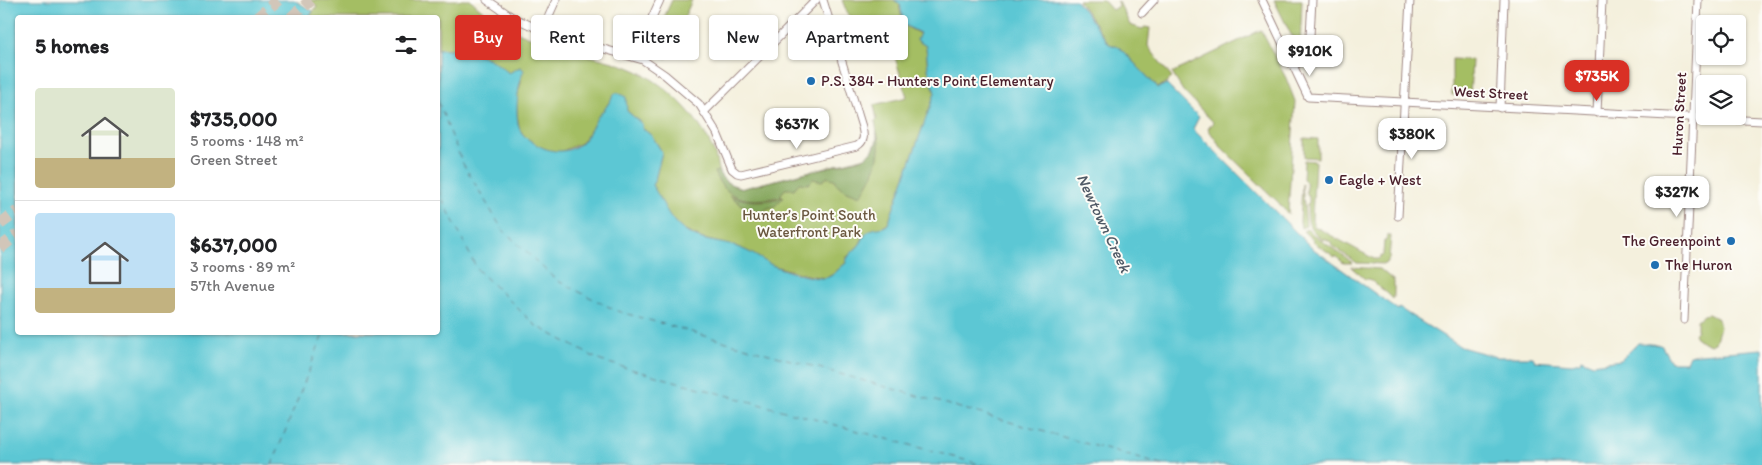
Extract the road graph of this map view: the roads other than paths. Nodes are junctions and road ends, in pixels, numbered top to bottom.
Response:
1 (487, 0) edge
2 (556, 0) edge
3 (660, 0) edge
4 (816, 0) edge
5 (823, 0) edge
6 (1154, 0) edge
7 (1262, 0) edge
8 (1312, 0) edge
9 (1410, 0) edge
10 (1504, 0) edge
11 (1602, 0) edge
12 (1698, 0) edge
13 (1142, 13) dead end
14 (549, 15) edge
15 (653, 15) edge
16 (531, 26) edge
17 (643, 60) edge
18 (1293, 66) junction
19 (1404, 103) junction
20 (1500, 108) junction
21 (704, 112) junction
22 (1597, 113) junction
23 (1693, 118) junction
24 (1762, 121) edge
25 (1398, 216) dead end
26 (1684, 320) dead end

1 - 16 street
2 - 14 street
3 - 15 street
4 - 21 street
5 - 21 street
6 - 13 street
7 - 18 street
8 - 18 street
9 - 19 street
10 - 20 street
11 - 22 street
12 - 23 street, Huron Street
17 - 21 street
18 - 19 street, West Street
19 - 20 street, West Street
19 - 25 street
20 - 22 street, West Street
22 - 23 street, West Street
23 - 24 street, West Street
23 - 26 street, Huron Street

